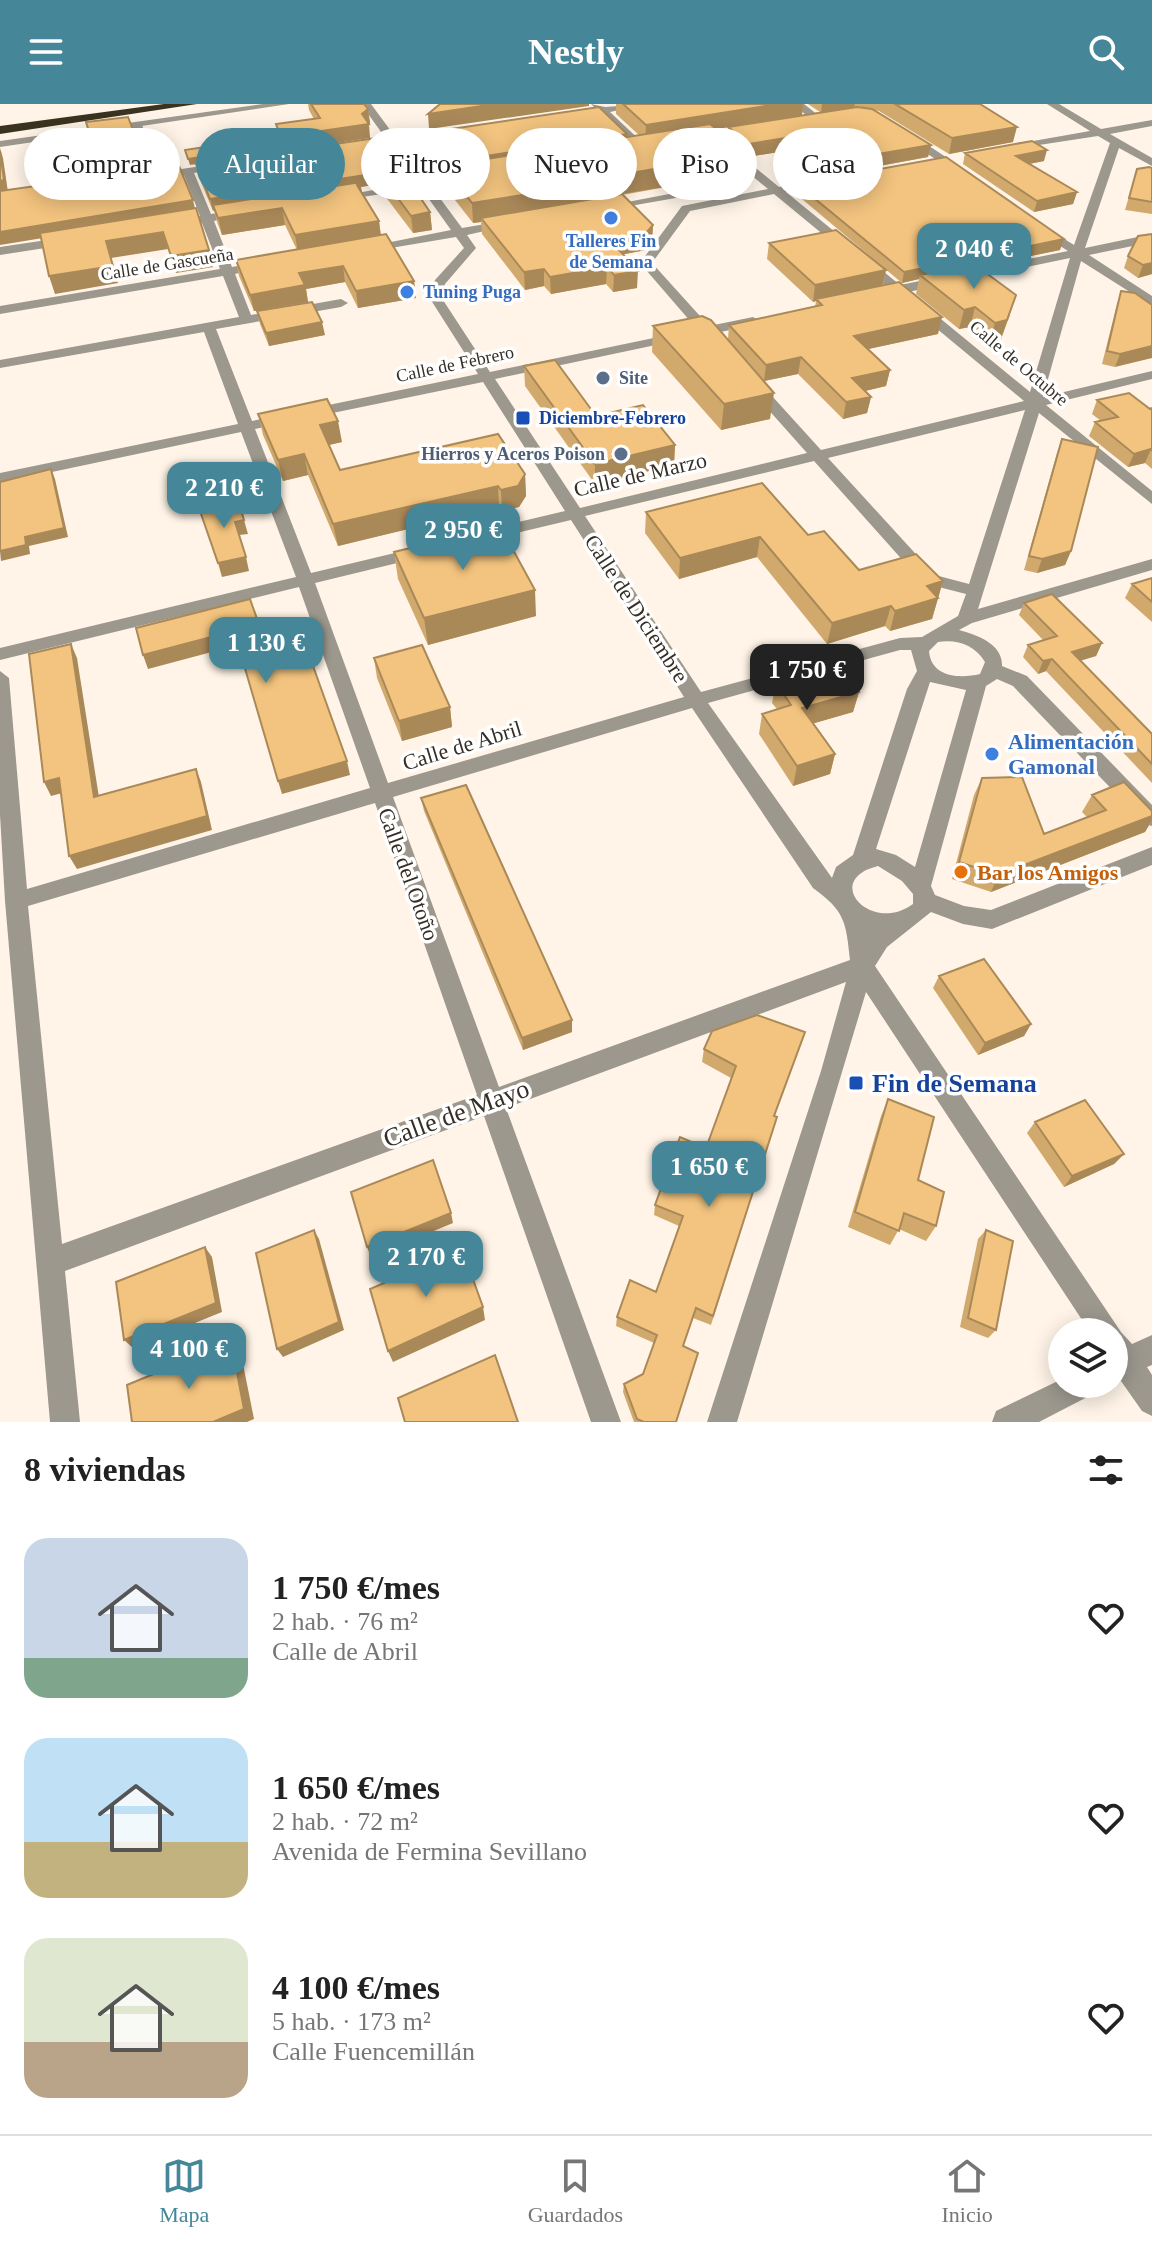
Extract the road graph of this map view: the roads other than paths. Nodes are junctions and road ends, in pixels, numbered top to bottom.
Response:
1 (114, 104) edge
2 (191, 104) edge
3 (284, 104) edge
4 (366, 104) edge
5 (641, 104) edge
6 (797, 104) edge
7 (1052, 104) edge
8 (599, 107) edge
9 (572, 114) edge
10 (0, 119) edge
11 (802, 122) edge
12 (1152, 123) edge
13 (137, 125) junction
14 (138, 128) edge
15 (384, 128) edge
16 (0, 130) edge
17 (898, 130) edge
18 (1098, 132) junction
19 (1115, 143) junction
20 (0, 144) edge
21 (653, 146) edge
22 (642, 148) junction
23 (1152, 148) edge
24 (637, 149) edge
25 (990, 151) edge
26 (960, 157) dead end
27 (945, 160) junction
28 (929, 162) edge
29 (1152, 163) edge
30 (196, 170) edge
31 (188, 171) junction
32 (180, 172) edge
33 (757, 174) edge
34 (766, 180) junction
35 (975, 181) edge
36 (773, 185) edge
37 (773, 191) edge
38 (361, 194) edge
39 (436, 200) edge
40 (791, 200) edge
41 (316, 201) edge
42 (598, 209) edge
43 (254, 211) edge
44 (1026, 217) edge
45 (207, 219) junction
46 (521, 222) edge
47 (165, 225) edge
48 (459, 232) junction
49 (1152, 238) edge
50 (77, 239) edge
51 (0, 251) edge
52 (351, 251) edge
53 (1077, 253) junction
54 (273, 264) edge
55 (227, 272) junction
56 (900, 289) junction
57 (869, 296) edge
58 (1152, 302) edge
59 (341, 303) dead end
60 (0, 310) edge
61 (760, 319) edge
62 (247, 321) junction
63 (209, 328) junction
64 (706, 331) junction
65 (726, 353) edge
66 (0, 364) edge
67 (1152, 375) edge
68 (747, 376) edge
69 (486, 378) junction
70 (1036, 403) junction
71 (248, 426) junction
72 (818, 457) junction
73 (0, 478) edge
74 (1152, 499) edge
75 (576, 514) junction
76 (1152, 564) edge
77 (305, 579) junction
78 (976, 591) junction
79 (966, 619) junction
80 (929, 640) junction
81 (985, 648) junction
82 (0, 654) edge
83 (927, 671) junction
84 (985, 677) junction
85 (0, 678) edge
86 (696, 700) junction
87 (381, 795) junction
88 (1152, 818) edge
89 (1152, 856) edge
90 (862, 859) junction
91 (922, 892) junction
92 (16, 901) junction
93 (846, 904) junction
94 (899, 925) junction
95 (862, 966) junction
96 (490, 1100) junction
97 (51, 1262) junction
98 (1098, 1318) edge
99 (1128, 1358) edge
100 (1055, 1398) edge
101 (1152, 1401) edge
102 (65, 1422) edge
103 (606, 1422) edge
104 (722, 1422) edge
105 (1007, 1422) edge

1 - 10 highway
2 - 16 highway
3 - 13 street
4 - 15 street
5 - 8 street
6 - 11 street
7 - 18 street
8 - 9 street
8 - 22 street
12 - 18 street
13 - 14 street
13 - 20 street
17 - 27 street
18 - 19 street
18 - 25 street
19 - 23 street
19 - 29 street
19 - 53 street
21 - 22 street
22 - 24 street
26 - 27 street
27 - 28 street
27 - 35 street
30 - 31 street
31 - 32 street
31 - 45 street
33 - 34 street, Calle de Octubre
34 - 36 street, Calle de Octubre
34 - 42 street
37 - 64 street
38 - 41 street
39 - 48 street
40 - 56 street, Calle de Octubre
43 - 45 street
44 - 53 street
45 - 47 street
45 - 55 street
46 - 48 street
48 - 52 street
48 - 69 street, Calle de Diciembre
49 - 53 street
50 - 51 street
53 - 56 street
53 - 58 street
53 - 70 street
54 - 55 street, Calle de Gascueña
55 - 60 street, Calle de Gascueña
55 - 62 street
56 - 57 street
56 - 70 street, Calle de Octubre
59 - 62 street
61 - 64 street, Calle de Febrero
62 - 63 street
63 - 66 street
63 - 71 street, Calle del Otoño
64 - 65 street
64 - 69 street, Calle de Febrero
67 - 70 street, Calle de Marzo
68 - 72 street
69 - 71 street, Calle de Febrero
69 - 75 street, Calle de Diciembre
70 - 72 street, Calle de Marzo
70 - 74 street, Calle de Octubre
70 - 78 street
71 - 73 street, Calle de Febrero
71 - 77 street, Calle del Otoño
72 - 75 street, Calle de Marzo
72 - 78 street
75 - 77 street, Calle de Marzo
75 - 86 street, Calle de Diciembre
76 - 79 street
77 - 82 street, Calle de Marzo
77 - 87 street, Calle del Otoño
78 - 79 street
79 - 80 street
79 - 81 street
80 - 81 street
80 - 83 street
80 - 86 street, Calle de Abril
81 - 84 street
83 - 84 street
83 - 90 street
84 - 88 street
84 - 91 street
85 - 92 street
86 - 87 street, Calle de Abril
86 - 93 street, Calle de Diciembre
87 - 92 street, Calle de Abril
87 - 96 street, Calle del Otoño
89 - 91 street
90 - 91 street
90 - 93 street
91 - 94 street
92 - 97 street
93 - 94 street
93 - 95 street
94 - 95 street
95 - 96 street, Calle de Mayo
95 - 98 street
95 - 104 street
96 - 97 street, Calle de Mayo
96 - 103 street, Calle del Otoño
97 - 102 street
99 - 101 street
100 - 105 street

